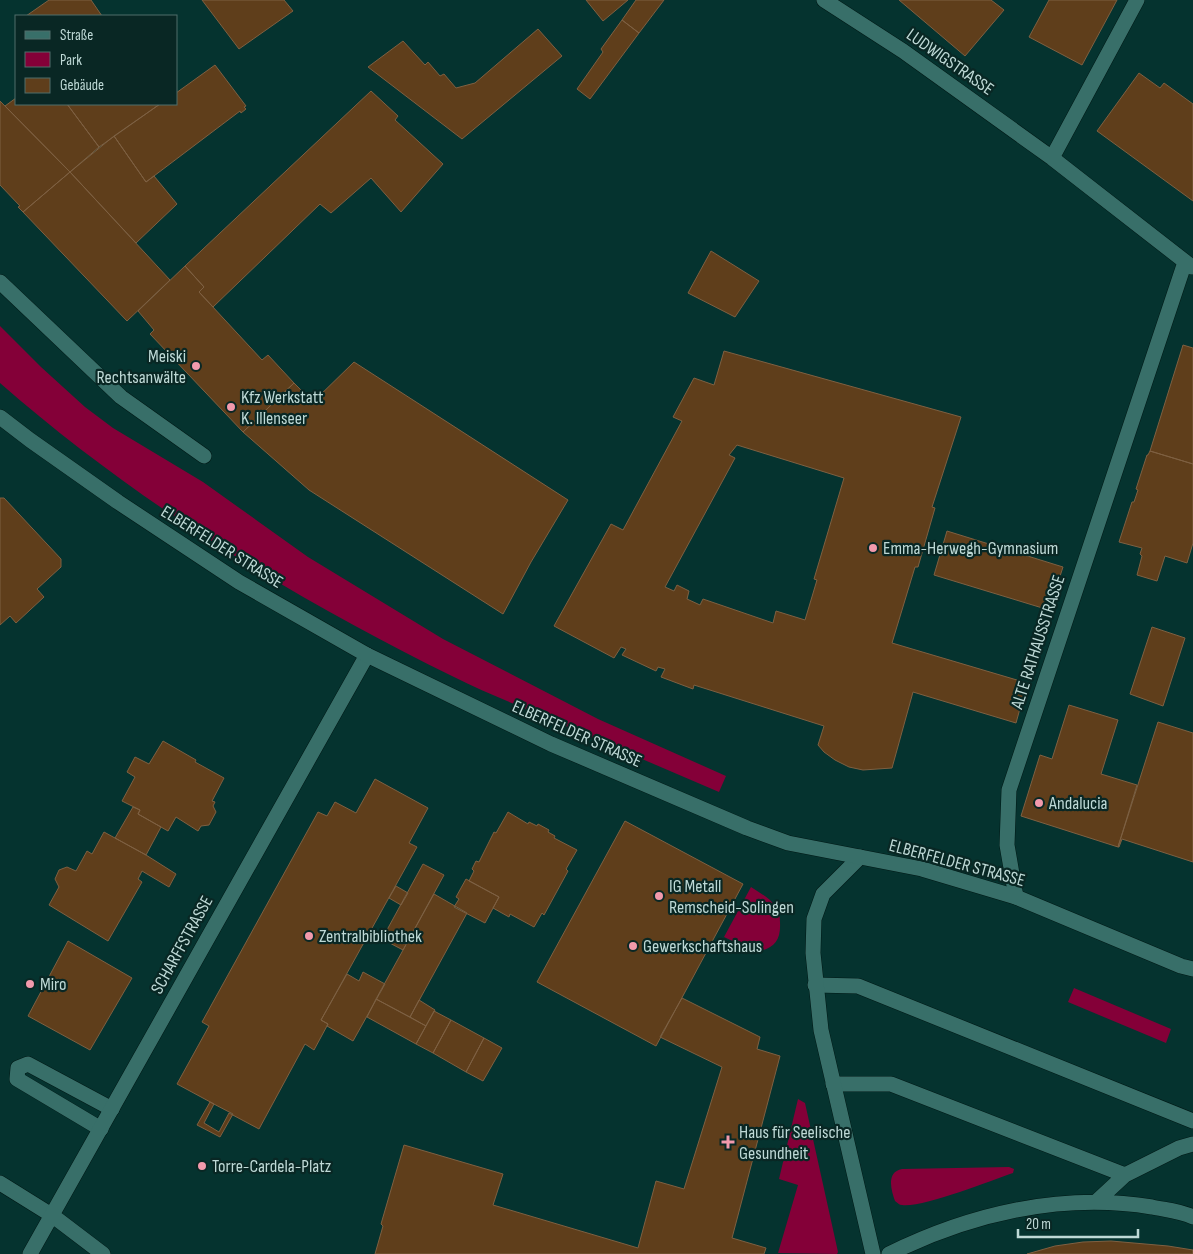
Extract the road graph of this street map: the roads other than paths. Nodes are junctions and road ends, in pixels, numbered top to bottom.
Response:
1 (824, 0) edge
2 (1137, 0) edge
3 (1052, 158) junction
4 (1189, 265) edge
5 (0, 282) edge
6 (0, 417) edge
7 (204, 456) dead end
8 (367, 655) junction
9 (860, 857) junction
10 (1016, 897) junction
11 (1193, 969) edge
12 (815, 985) junction
13 (833, 1084) junction
14 (112, 1109) junction
15 (1193, 1121) edge
16 (101, 1129) junction
17 (1193, 1144) edge
18 (1125, 1175) junction
19 (0, 1183) edge
20 (1097, 1202) junction
21 (53, 1216) junction
22 (1193, 1217) edge
23 (30, 1254) edge
24 (103, 1254) edge
25 (873, 1254) edge
26 (889, 1254) edge

1 - 3 street, LUDWIGSTRASSE
2 - 3 street
3 - 4 street, LUDWIGSTRASSE
4 - 10 street, ALTE RATHAUSSTRASSE
5 - 7 street
6 - 8 street, ELBERFELDER STRASSE
8 - 9 street, ELBERFELDER STRASSE
8 - 14 street, SCHARFFSTRASSE
9 - 10 street, ELBERFELDER STRASSE
9 - 12 street
10 - 11 street, ELBERFELDER STRASSE
12 - 13 street
12 - 15 street
13 - 18 street
13 - 25 street
14 - 16 street, SCHARFFSTRASSE
14 - 16 street
16 - 21 street, SCHARFFSTRASSE
17 - 18 street
18 - 20 street
19 - 21 street
20 - 22 street
20 - 26 street
21 - 23 street, SCHARFFSTRASSE
21 - 24 street

